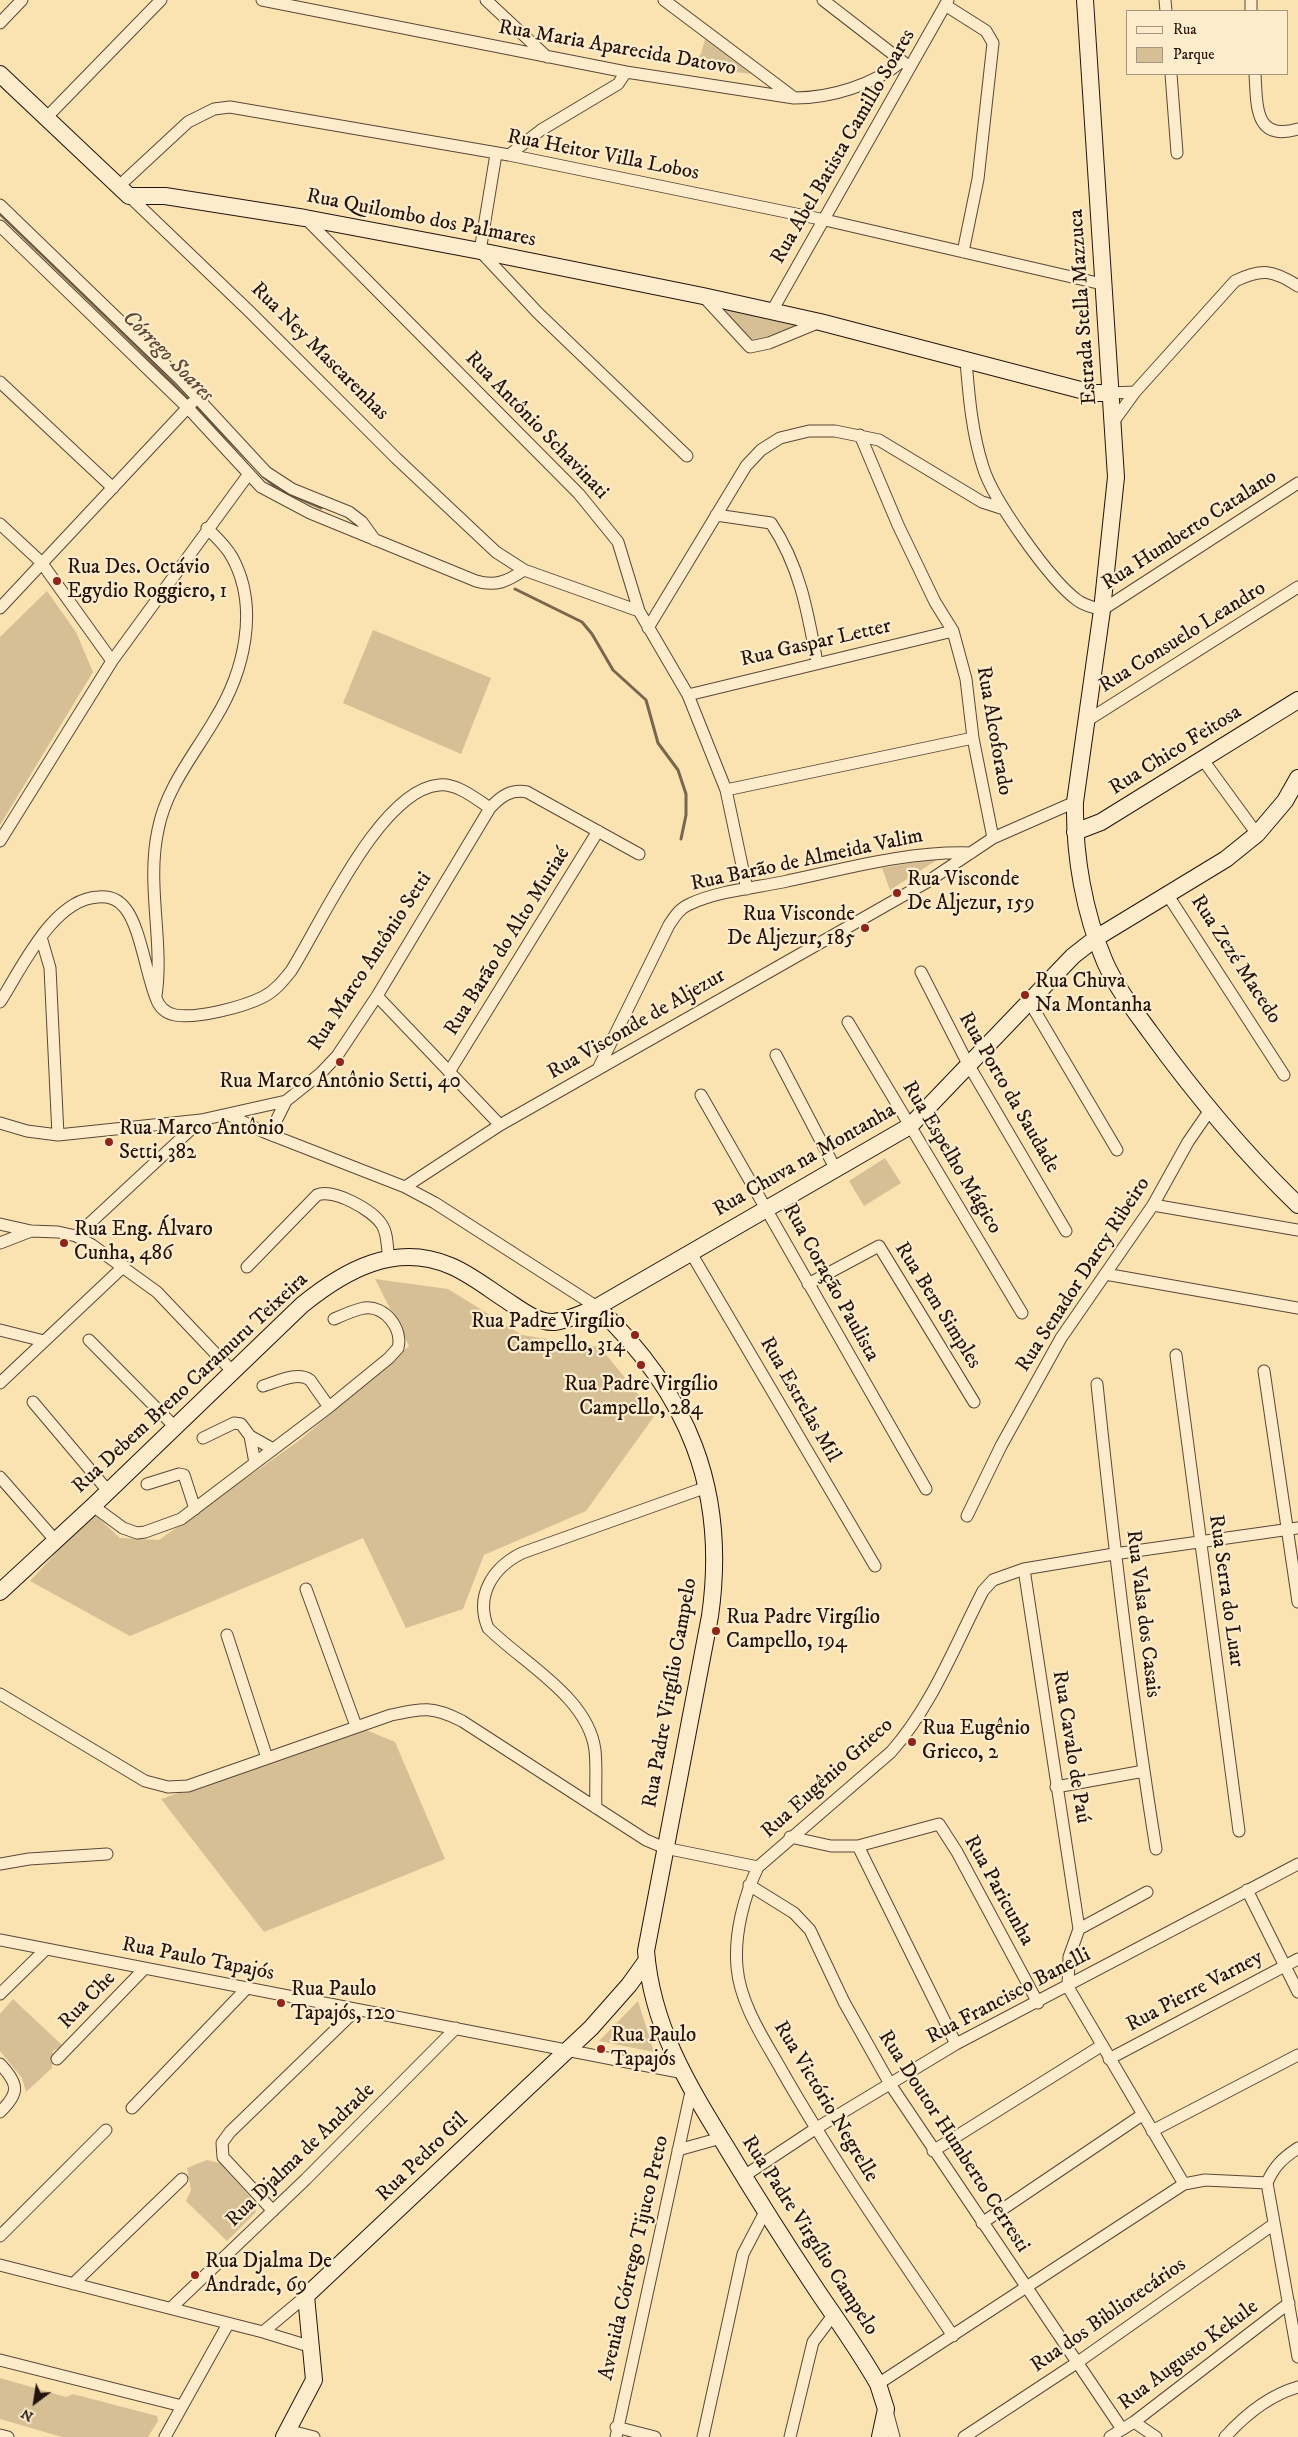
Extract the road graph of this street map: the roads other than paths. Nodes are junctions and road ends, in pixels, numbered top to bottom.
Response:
1 (22, 0) edge
2 (162, 0) edge
3 (262, 0) edge
4 (306, 0) edge
5 (486, 0) edge
6 (664, 0) edge
7 (823, 0) edge
8 (1085, 0) edge
9 (947, 2) edge
10 (320, 11) junction
11 (0, 22) edge
12 (548, 57) junction
13 (907, 65) junction
14 (626, 72) junction
15 (0, 74) edge
16 (1171, 75) edge
17 (1255, 75) edge
18 (794, 98) junction
19 (46, 118) junction
20 (1298, 129) edge
21 (1177, 153) dead end
22 (496, 154) junction
23 (509, 155) junction
24 (124, 191) junction
25 (0, 205) edge
26 (305, 218) junction
27 (825, 220) junction
28 (0, 226) edge
29 (480, 251) junction
30 (963, 252) junction
31 (1102, 284) junction
32 (1298, 286) edge
33 (703, 296) junction
34 (772, 311) junction
35 (820, 322) junction
36 (966, 361) junction
37 (0, 382) edge
38 (1110, 392) junction
39 (1135, 392) junction
40 (193, 403) junction
41 (1114, 421) junction
42 (860, 435) junction
43 (687, 456) dead end
44 (248, 474) junction
45 (1298, 483) edge
46 (113, 488) junction
47 (1004, 509) junction
48 (716, 515) junction
49 (0, 524) edge
50 (207, 528) junction
51 (375, 540) junction
52 (41, 562) junction
53 (524, 570) junction
54 (1298, 587) edge
55 (0, 608) edge
56 (1102, 610) junction
57 (639, 611) junction
58 (648, 628) junction
59 (953, 631) junction
60 (112, 661) junction
61 (817, 663) junction
62 (688, 694) junction
63 (1298, 700) edge
64 (1088, 720) junction
65 (973, 738) junction
66 (1203, 760) junction
67 (1298, 778) edge
68 (726, 790) junction
69 (1075, 802) junction
70 (490, 808) junction
71 (598, 831) junction
72 (1075, 832) junction
73 (1257, 834) junction
74 (993, 838) junction
75 (0, 841) edge
76 (971, 853) junction
77 (640, 854) dead end
78 (747, 889) junction
79 (1167, 894) junction
80 (41, 938) junction
81 (1096, 938) junction
82 (921, 972) dead end
83 (377, 996) junction
84 (156, 998) junction
85 (1029, 1000) junction
86 (0, 1002) edge
87 (848, 1022) dead end
88 (776, 1055) dead end
89 (968, 1064) junction
90 (599, 1067) junction
91 (449, 1072) junction
92 (1284, 1075) dead end
93 (701, 1095) dead end
94 (286, 1101) junction
95 (1210, 1110) junction
96 (229, 1115) junction
97 (202, 1120) junction
98 (0, 1123) edge
99 (500, 1125) junction
100 (910, 1126) junction
101 (58, 1135) junction
102 (274, 1136) junction
103 (1117, 1150) dead end
104 (836, 1168) junction
105 (406, 1187) junction
106 (1153, 1205) junction
107 (1298, 1205) edge
108 (766, 1208) junction
109 (0, 1224) edge
110 (1298, 1230) edge
111 (31, 1231) junction
112 (1066, 1231) dead end
113 (76, 1236) junction
114 (0, 1243) edge
115 (690, 1253) junction
116 (389, 1260) junction
117 (124, 1266) junction
118 (247, 1267) dead end
119 (1105, 1274) junction
120 (808, 1284) junction
121 (597, 1307) junction
122 (1298, 1308) edge
123 (1022, 1314) dead end
124 (334, 1318) dead end
125 (0, 1330) edge
126 (89, 1340) dead end
127 (44, 1341) junction
128 (1176, 1355) dead end
129 (1264, 1371) dead end
130 (233, 1372) junction
131 (0, 1383) edge
132 (1097, 1384) dead end
133 (263, 1386) dead end
134 (33, 1402) dead end
135 (974, 1402) dead end
136 (329, 1407) junction
137 (174, 1426) junction
138 (250, 1436) junction
139 (203, 1438) dead end
140 (273, 1449) junction
141 (255, 1463) junction
142 (0, 1476) edge
143 (147, 1484) dead end
144 (707, 1487) junction
145 (926, 1489) dead end
146 (108, 1491) junction
147 (93, 1506) junction
148 (195, 1509) junction
149 (967, 1516) dead end
150 (1292, 1529) edge
151 (55, 1540) junction
152 (1200, 1542) junction
153 (1114, 1554) junction
154 (875, 1566) dead end
155 (1024, 1569) junction
156 (306, 1589) dead end
157 (0, 1592) edge
158 (1298, 1602) edge
159 (227, 1635) dead end
160 (0, 1694) edge
161 (356, 1726) junction
162 (267, 1758) junction
163 (1144, 1771) junction
164 (1056, 1787) junction
165 (596, 1808) junction
166 (1239, 1832) dead end
167 (790, 1838) junction
168 (858, 1846) junction
169 (665, 1848) junction
170 (1156, 1849) dead end
171 (107, 1854) dead end
172 (0, 1864) edge
173 (1298, 1864) edge
174 (758, 1867) junction
175 (749, 1885) junction
176 (1247, 1890) junction
177 (1146, 1892) dead end
178 (1078, 1930) junction
179 (0, 1940) edge
180 (46, 1950) junction
181 (1298, 1959) edge
182 (647, 1960) junction
183 (1285, 1966) junction
184 (146, 1968) junction
185 (1068, 1987) junction
186 (246, 1988) junction
187 (1298, 1992) edge
188 (0, 1994) edge
189 (1038, 2003) junction
190 (356, 2010) junction
191 (456, 2028) junction
192 (956, 2044) junction
193 (1101, 2046) junction
194 (567, 2050) junction
195 (1298, 2055) edge
196 (57, 2059) dead end
197 (1109, 2059) junction
198 (0, 2064) edge
199 (684, 2073) junction
200 (890, 2084) junction
201 (692, 2088) junction
202 (132, 2108) dead end
203 (0, 2112) edge
204 (1142, 2115) junction
205 (815, 2129) junction
206 (106, 2130) dead end
207 (1152, 2130) junction
208 (721, 2138) junction
209 (1298, 2148) edge
210 (678, 2150) junction
211 (933, 2151) junction
212 (744, 2176) junction
213 (182, 2179) dead end
214 (1267, 2183) junction
215 (1184, 2184) junction
216 (766, 2210) junction
217 (273, 2211) junction
218 (982, 2222) junction
219 (1274, 2224) junction
220 (0, 2236) edge
221 (0, 2265) edge
222 (73, 2284) junction
223 (1026, 2287) junction
224 (306, 2296) junction
225 (1289, 2303) junction
226 (170, 2308) junction
227 (834, 2314) junction
228 (228, 2324) junction
229 (263, 2332) junction
230 (952, 2336) junction
231 (312, 2347) junction
232 (1298, 2357) edge
233 (0, 2360) edge
234 (1078, 2362) junction
235 (878, 2384) junction
236 (1298, 2387) edge
237 (182, 2406) junction
238 (886, 2409) junction
239 (1134, 2422) junction
240 (1122, 2429) junction
241 (616, 2432) edge
242 (0, 2434) edge
243 (285, 2434) edge
244 (8, 2437) edge
245 (165, 2437) edge
246 (314, 2437) edge
247 (655, 2437) edge
248 (703, 2437) edge
249 (790, 2437) edge
250 (880, 2437) edge
251 (894, 2437) edge
252 (964, 2437) edge
253 (1110, 2437) edge
254 (1156, 2437) edge
255 (1225, 2437) edge

1 - 11 street
2 - 19 street
3 - 10 street, Rua Maria Aparecida Datovo
4 - 10 street
5 - 12 street
6 - 18 street
7 - 13 street
8 - 31 street, Estrada Stella Mazzuca
9 - 13 street, Rua Abel Batista Camillo Soares
9 - 30 street
10 - 12 street, Rua Maria Aparecida Datovo
12 - 14 street, Rua Maria Aparecida Datovo
13 - 18 street, Rua Maria Aparecida Datovo
13 - 27 street, Rua Abel Batista Camillo Soares
14 - 18 street, Rua Maria Aparecida Datovo
14 - 23 street
15 - 19 street, Rua Ney Mascarenhas
16 - 21 street
17 - 20 street
19 - 24 street, Rua Ney Mascarenhas
22 - 23 street, Rua Heitor Villa Lobos
22 - 24 street, Rua Heitor Villa Lobos
22 - 29 street
23 - 27 street, Rua Heitor Villa Lobos
24 - 26 street, Rua Quilombo dos Palmares
24 - 53 street, Rua Ney Mascarenhas
25 - 40 street
26 - 29 street, Rua Quilombo dos Palmares
26 - 57 street, Rua Antônio Schavinati
27 - 30 street, Rua Heitor Villa Lobos
27 - 34 street, Rua Abel Batista Camillo Soares
28 - 40 street
29 - 33 street, Rua Quilombo dos Palmares
29 - 43 street
30 - 31 street, Rua Heitor Villa Lobos
31 - 38 street, Estrada Stella Mazzuca
32 - 39 street
33 - 34 street, Rua Quilombo dos Palmares
33 - 35 street
34 - 35 street, Rua Quilombo dos Palmares
35 - 36 street, Rua Quilombo dos Palmares
36 - 38 street, Rua Quilombo dos Palmares
36 - 47 street
37 - 46 street
38 - 39 street
38 - 41 street, Estrada Stella Mazzuca
39 - 41 street
40 - 44 street
40 - 46 street
40 - 51 street
41 - 56 street, Estrada Stella Mazzuca
42 - 47 street
42 - 48 street
42 - 59 street, Rua Alcoforado
44 - 50 street
44 - 51 street
45 - 56 street, Rua Humberto Catalano
46 - 52 street
47 - 56 street
48 - 58 street
48 - 61 street
49 - 52 street
50 - 60 street
50 - 84 street
51 - 53 street
52 - 55 street
52 - 60 street
53 - 57 street, Rua Ney Mascarenhas
54 - 64 street, Rua Consuelo Leandro
56 - 64 street, Estrada Stella Mazzuca
57 - 58 street, Rua Antônio Schavinati
58 - 62 street, Rua Antônio Schavinati
59 - 61 street, Rua Gaspar Letter
59 - 65 street, Rua Alcoforado
60 - 75 street
61 - 62 street, Rua Gaspar Letter
62 - 68 street, Rua Antônio Schavinati
63 - 66 street, Rua Chico Feitosa
64 - 69 street, Estrada Stella Mazzuca
65 - 68 street
65 - 74 street, Rua Alcoforado
66 - 72 street, Rua Chico Feitosa
66 - 73 street
67 - 73 street, Rua Zezé Macedo
68 - 78 street, Rua Antônio Schavinati
69 - 72 street, Estrada Stella Mazzuca
69 - 74 street, Rua Visconde de Aljezur
70 - 71 street, Rua Marco Antônio Setti
70 - 83 street, Rua Marco Antônio Setti
70 - 84 street
71 - 77 street, Rua Marco Antônio Setti
71 - 91 street, Rua Barão do Alto Muriaé
72 - 81 street, Estrada Stella Mazzuca
73 - 79 street, Rua Zezé Macedo
74 - 76 street, Rua Visconde de Aljezur
76 - 78 street, Rua Barão de Almeida Valim
76 - 90 street, Rua Visconde de Aljezur
78 - 90 street, Rua Barão de Almeida Valim
79 - 81 street, Rua Zezé Macedo
79 - 92 street, Rua Zezé Macedo
80 - 84 street
80 - 86 street
80 - 101 street
81 - 85 street, Rua Chuva na Montanha
81 - 95 street, Estrada Stella Mazzuca
82 - 89 street, Rua Porto da Saudade
83 - 91 street
83 - 94 street, Rua Marco Antônio Setti
85 - 89 street, Rua Chuva na Montanha
85 - 103 street
87 - 100 street, Rua Espelho Mágico
88 - 104 street
89 - 100 street, Rua Chuva na Montanha
89 - 112 street, Rua Porto da Saudade
90 - 99 street, Rua Visconde de Aljezur
91 - 99 street
93 - 108 street, Rua Coração Paulista
94 - 96 street, Rua Marco Antônio Setti
94 - 102 street
95 - 106 street, Rua Senador Darcy Ribeiro
95 - 107 street, Estrada Stella Mazzuca
96 - 97 street, Rua Marco Antônio Setti
96 - 102 street, Rua Padre Virgílio Campelo
97 - 101 street, Rua Marco Antônio Setti
97 - 113 street
98 - 101 street, Rua Marco Antônio Setti
99 - 105 street, Rua Visconde de Aljezur
100 - 104 street, Rua Chuva na Montanha
100 - 123 street, Rua Espelho Mágico
102 - 105 street, Rua Padre Virgílio Campelo
104 - 108 street, Rua Chuva na Montanha
105 - 121 street, Rua Padre Virgílio Campelo
106 - 110 street
106 - 119 street, Rua Senador Darcy Ribeiro
108 - 115 street, Rua Chuva na Montanha
108 - 120 street, Rua Coração Paulista
109 - 111 street
111 - 113 street
111 - 114 street
113 - 117 street
115 - 121 street, Rua Chuva na Montanha
115 - 154 street, Rua Estrelas Mil
116 - 118 street
116 - 121 street, Rua Debem Breno Caramuru Teixeira
116 - 130 street, Rua Debem Breno Caramuru Teixeira
117 - 127 street
117 - 130 street
119 - 122 street
119 - 149 street, Rua Senador Darcy Ribeiro
120 - 135 street, Rua Bem Simples
120 - 145 street, Rua Coração Paulista
121 - 144 street, Rua Padre Virgílio Campelo
124 - 136 street
125 - 127 street
126 - 137 street
127 - 131 street
128 - 152 street, Rua Serra do Luar
129 - 150 street
130 - 137 street, Rua Debem Breno Caramuru Teixeira
132 - 153 street, Rua Valsa dos Casais
133 - 136 street
134 - 146 street
136 - 140 street
137 - 146 street, Rua Debem Breno Caramuru Teixeira
138 - 139 street
138 - 140 street
138 - 141 street
140 - 141 street
141 - 148 street
142 - 151 street
143 - 148 street
144 - 165 street
144 - 169 street, Rua Padre Virgílio Campelo
146 - 147 street, Rua Debem Breno Caramuru Teixeira
147 - 148 street
147 - 151 street, Rua Debem Breno Caramuru Teixeira
150 - 152 street
150 - 158 street
151 - 157 street, Rua Debem Breno Caramuru Teixeira
152 - 153 street
152 - 166 street, Rua Serra do Luar
153 - 155 street
153 - 163 street, Rua Valsa dos Casais
155 - 164 street, Rua Cavalo de Paú
155 - 167 street, Rua Eugênio Grieco
156 - 161 street
159 - 162 street
160 - 162 street, Rua Eugênio Grieco
161 - 162 street, Rua Eugênio Grieco
161 - 165 street, Rua Eugênio Grieco
163 - 164 street
163 - 170 street, Rua Valsa dos Casais
164 - 178 street, Rua Cavalo de Paú
165 - 169 street, Rua Eugênio Grieco
167 - 168 street
167 - 174 street, Rua Eugênio Grieco
168 - 189 street, Rua Paricunha
168 - 192 street
169 - 174 street, Rua Eugênio Grieco
169 - 182 street, Rua Padre Virgílio Campelo
171 - 172 street
173 - 176 street, Rua Francisco Banelli
174 - 175 street, Rua Victório Negrelle
175 - 200 street, Rua Doutor Humberto Cerresti
175 - 205 street, Rua Victório Negrelle
176 - 183 street
176 - 185 street, Rua Francisco Banelli
177 - 178 street
178 - 185 street, Rua Cavalo de Paú
179 - 180 street, Rua Paulo Tapajós
180 - 184 street, Rua Paulo Tapajós
180 - 188 street
181 - 183 street, Rua Pierre Varney
182 - 194 street, Rua Pedro Gil
182 - 199 street, Rua Padre Virgílio Campelo
183 - 187 street
183 - 197 street, Rua Pierre Varney
184 - 186 street, Rua Paulo Tapajós
184 - 196 street, Rua Che
185 - 189 street, Rua Francisco Banelli
185 - 193 street
186 - 190 street, Rua Paulo Tapajós
186 - 202 street
189 - 192 street, Rua Francisco Banelli
190 - 191 street, Rua Paulo Tapajós
190 - 217 street
191 - 194 street, Rua Paulo Tapajós
191 - 217 street, Rua Djalma de Andrade
192 - 200 street, Rua Francisco Banelli
193 - 197 street
193 - 211 street
194 - 199 street, Rua Paulo Tapajós
194 - 224 street, Rua Pedro Gil
195 - 207 street
197 - 204 street
198 - 203 street
199 - 201 street, Rua Padre Virgílio Campelo
200 - 205 street, Rua Francisco Banelli
200 - 211 street, Rua Doutor Humberto Cerresti
201 - 208 street, Rua Padre Virgílio Campelo
201 - 210 street, Avenida Córrego Tijuco Preto
204 - 207 street
204 - 218 street
205 - 212 street, Rua Francisco Banelli
205 - 230 street, Rua Victório Negrelle
206 - 220 street
207 - 215 street
208 - 210 street
208 - 212 street, Rua Padre Virgílio Campelo
209 - 214 street
210 - 241 street, Avenida Córrego Tijuco Preto
211 - 218 street, Rua Doutor Humberto Cerresti
212 - 216 street, Rua Padre Virgílio Campelo
213 - 222 street
214 - 215 street
214 - 219 street
215 - 223 street
216 - 227 street, Rua Padre Virgílio Campelo
216 - 248 street
217 - 226 street, Rua Djalma de Andrade
218 - 223 street, Rua Doutor Humberto Cerresti
219 - 225 street
219 - 234 street, Rua dos Bibliotecários
221 - 222 street
222 - 226 street
223 - 230 street
223 - 234 street, Rua Doutor Humberto Cerresti
224 - 229 street, Rua Pedro Gil
224 - 231 street
225 - 232 street
225 - 239 street, Rua Augusto Kekule
226 - 228 street
227 - 235 street, Rua Padre Virgílio Campelo
227 - 249 street
228 - 229 street
228 - 237 street
229 - 231 street
230 - 235 street
231 - 243 street
233 - 237 street
234 - 240 street, Rua Doutor Humberto Cerresti
234 - 252 street, Rua dos Bibliotecários
235 - 238 street, Rua Padre Virgílio Campelo
236 - 255 street
237 - 245 street
238 - 250 street
238 - 251 street
239 - 240 street, Rua Augusto Kekule
239 - 254 street
240 - 253 street, Rua Augusto Kekule
241 - 247 street
242 - 244 street
243 - 246 street

